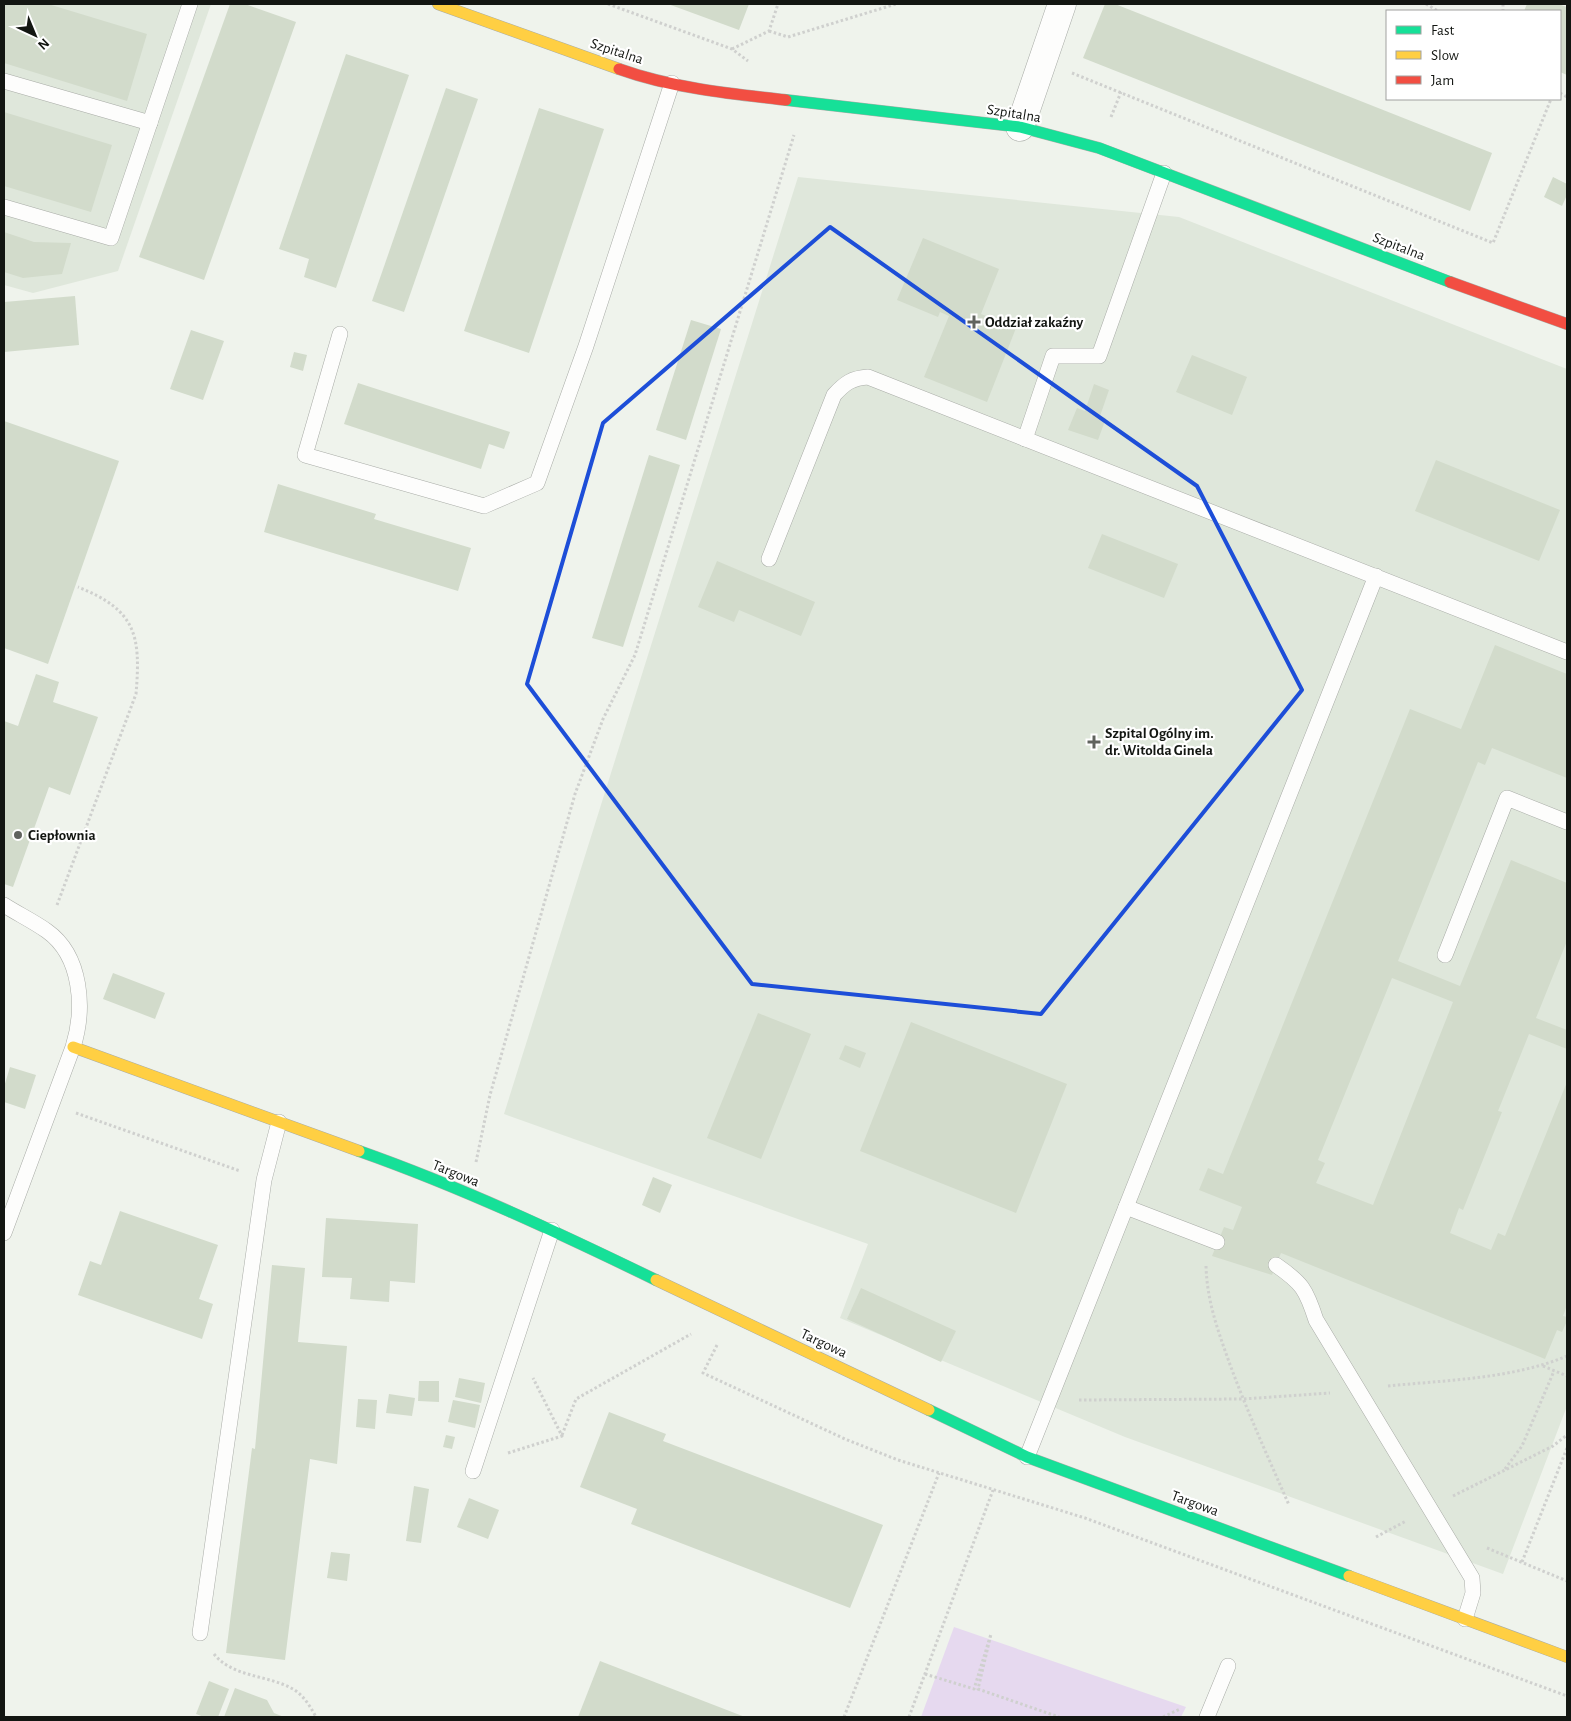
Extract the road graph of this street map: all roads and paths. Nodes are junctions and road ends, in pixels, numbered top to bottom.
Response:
1 (189, 4) edge
2 (438, 4) edge
3 (608, 4) edge
4 (778, 4) edge
5 (896, 4) edge
6 (1062, 4) edge
7 (769, 31) junction
8 (732, 50) junction
9 (1041, 60) junction
10 (755, 66) dead end
11 (4, 81) edge
12 (672, 83) junction
13 (1121, 92) junction
14 (1551, 100) edge
15 (804, 103) junction
16 (1110, 120) dead end
17 (150, 123) junction
18 (1020, 127) junction
19 (1164, 173) junction
20 (4, 207) edge
21 (1567, 324) edge
22 (340, 334) dead end
23 (1025, 439) junction
24 (769, 559) dead end
25 (1376, 576) junction
26 (78, 587) dead end
27 (1567, 652) edge
28 (1567, 822) edge
29 (4, 905) edge
30 (47, 931) junction
31 (1445, 955) dead end
32 (73, 1047) junction
33 (52, 1104) junction
34 (279, 1122) junction
35 (474, 1171) dead end
36 (264, 1180) junction
37 (1126, 1207) junction
38 (552, 1230) junction
39 (4, 1233) edge
40 (1211, 1240) joint
41 (1276, 1265) dead end
42 (694, 1326) dead end
43 (1567, 1356) edge
44 (1542, 1365) junction
45 (1554, 1371) junction
46 (531, 1373) dead end
47 (1567, 1376) edge
48 (1358, 1390) junction
49 (1243, 1399) junction
50 (1049, 1402) junction
51 (1567, 1435) edge
52 (562, 1436) junction
53 (1567, 1448) edge
54 (1027, 1456) junction
55 (474, 1467) joint
56 (1505, 1470) junction
57 (939, 1473) dead end
58 (993, 1490) dead end
59 (1289, 1505) dead end
60 (1430, 1507) junction
61 (1376, 1537) dead end
62 (1479, 1546) dead end
63 (1522, 1562) junction
64 (1567, 1581) edge
65 (1465, 1619) junction
66 (200, 1633) joint
67 (1567, 1657) edge
68 (1228, 1666) dead end
69 (925, 1674) junction
70 (316, 1717) edge
71 (844, 1717) edge
72 (909, 1717) edge
73 (1059, 1717) edge
74 (1163, 1717) edge
75 (1178, 1717) edge
76 (1207, 1717) edge

1 - 17 lane
2 - 12 street, Szpitalna
3 - 8 path
4 - 7 path
5 - 7 path
6 - 9 street
7 - 8 path
8 - 10 path
9 - 13 path
9 - 18 street
11 - 17 lane
12 - 15 street, Szpitalna
12 - 22 lane
13 - 14 path
13 - 16 path
15 - 18 street, Szpitalna
15 - 35 path
17 - 20 lane
18 - 19 street, Szpitalna
19 - 21 street, Szpitalna
19 - 23 lane
23 - 24 lane
23 - 25 lane
25 - 27 lane
25 - 37 lane
26 - 30 path
28 - 31 lane
29 - 30 lane
30 - 32 lane
32 - 33 lane
32 - 34 street, Targowa
33 - 36 path
33 - 39 lane
34 - 36 lane
34 - 38 street, Targowa
36 - 66 lane
37 - 40 lane
37 - 50 lane
38 - 54 street, Targowa
38 - 55 lane
40 - 49 path
41 - 48 lane
42 - 52 path
43 - 44 path
44 - 45 path
44 - 48 path
45 - 47 path
45 - 56 path
46 - 52 path
48 - 49 path
48 - 60 lane
49 - 50 path
49 - 59 path
50 - 54 lane
51 - 56 path
52 - 55 path
53 - 63 path
54 - 65 street, Targowa
56 - 60 path
57 - 71 path
58 - 69 path
60 - 61 path
60 - 65 lane
62 - 63 path
63 - 64 path
65 - 67 street, Targowa
66 - 70 path
68 - 76 lane
69 - 72 path
69 - 73 path
74 - 75 path

